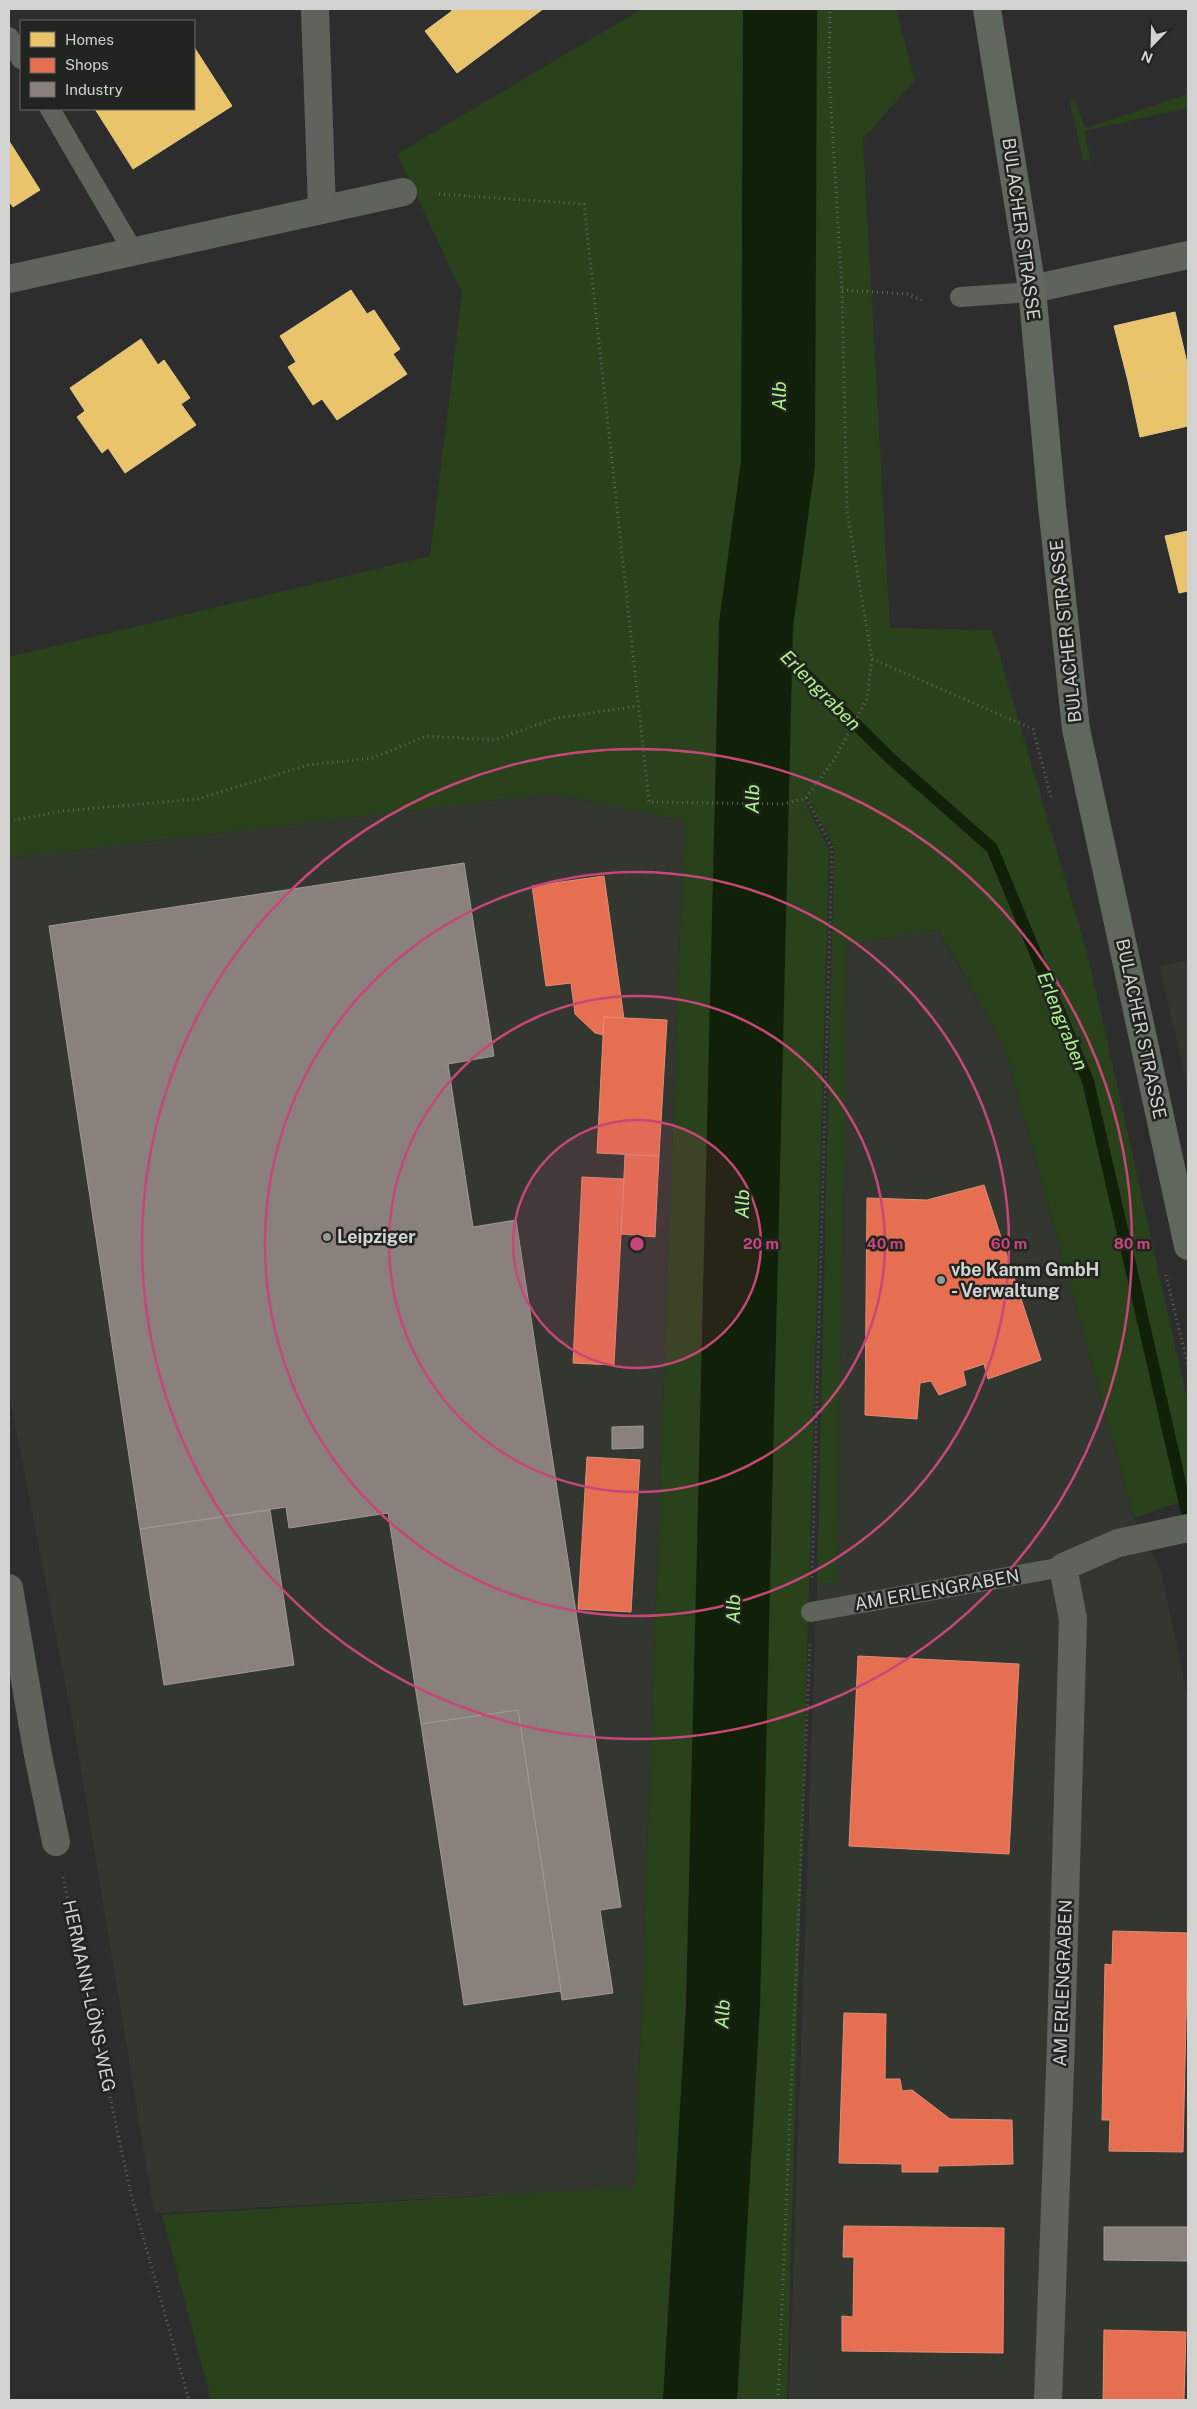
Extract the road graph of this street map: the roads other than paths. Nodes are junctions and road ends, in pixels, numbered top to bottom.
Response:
1 (315, 9) edge
2 (988, 9) edge
3 (9, 37) edge
4 (20, 57) edge
5 (51, 110) edge
6 (403, 192) road end
7 (322, 209) junction
8 (133, 251) junction
9 (1188, 255) edge
10 (9, 280) edge
11 (1032, 290) junction
12 (960, 298) dead end
13 (1188, 1244) edge
14 (1188, 1528) edge
15 (1063, 1567) junction
16 (9, 1588) edge
17 (812, 1612) dead end
18 (56, 1842) road end
19 (1048, 2400) edge

1 - 7 street
2 - 11 street, BULACHER STRASSE
3 - 4 lane
5 - 8 lane
6 - 7 street
7 - 8 street
8 - 10 street
9 - 11 street
11 - 12 lane
11 - 13 street, BULACHER STRASSE
14 - 15 street, AM ERLENGRABEN
15 - 17 lane, AM ERLENGRABEN
15 - 19 street, AM ERLENGRABEN
16 - 18 street

